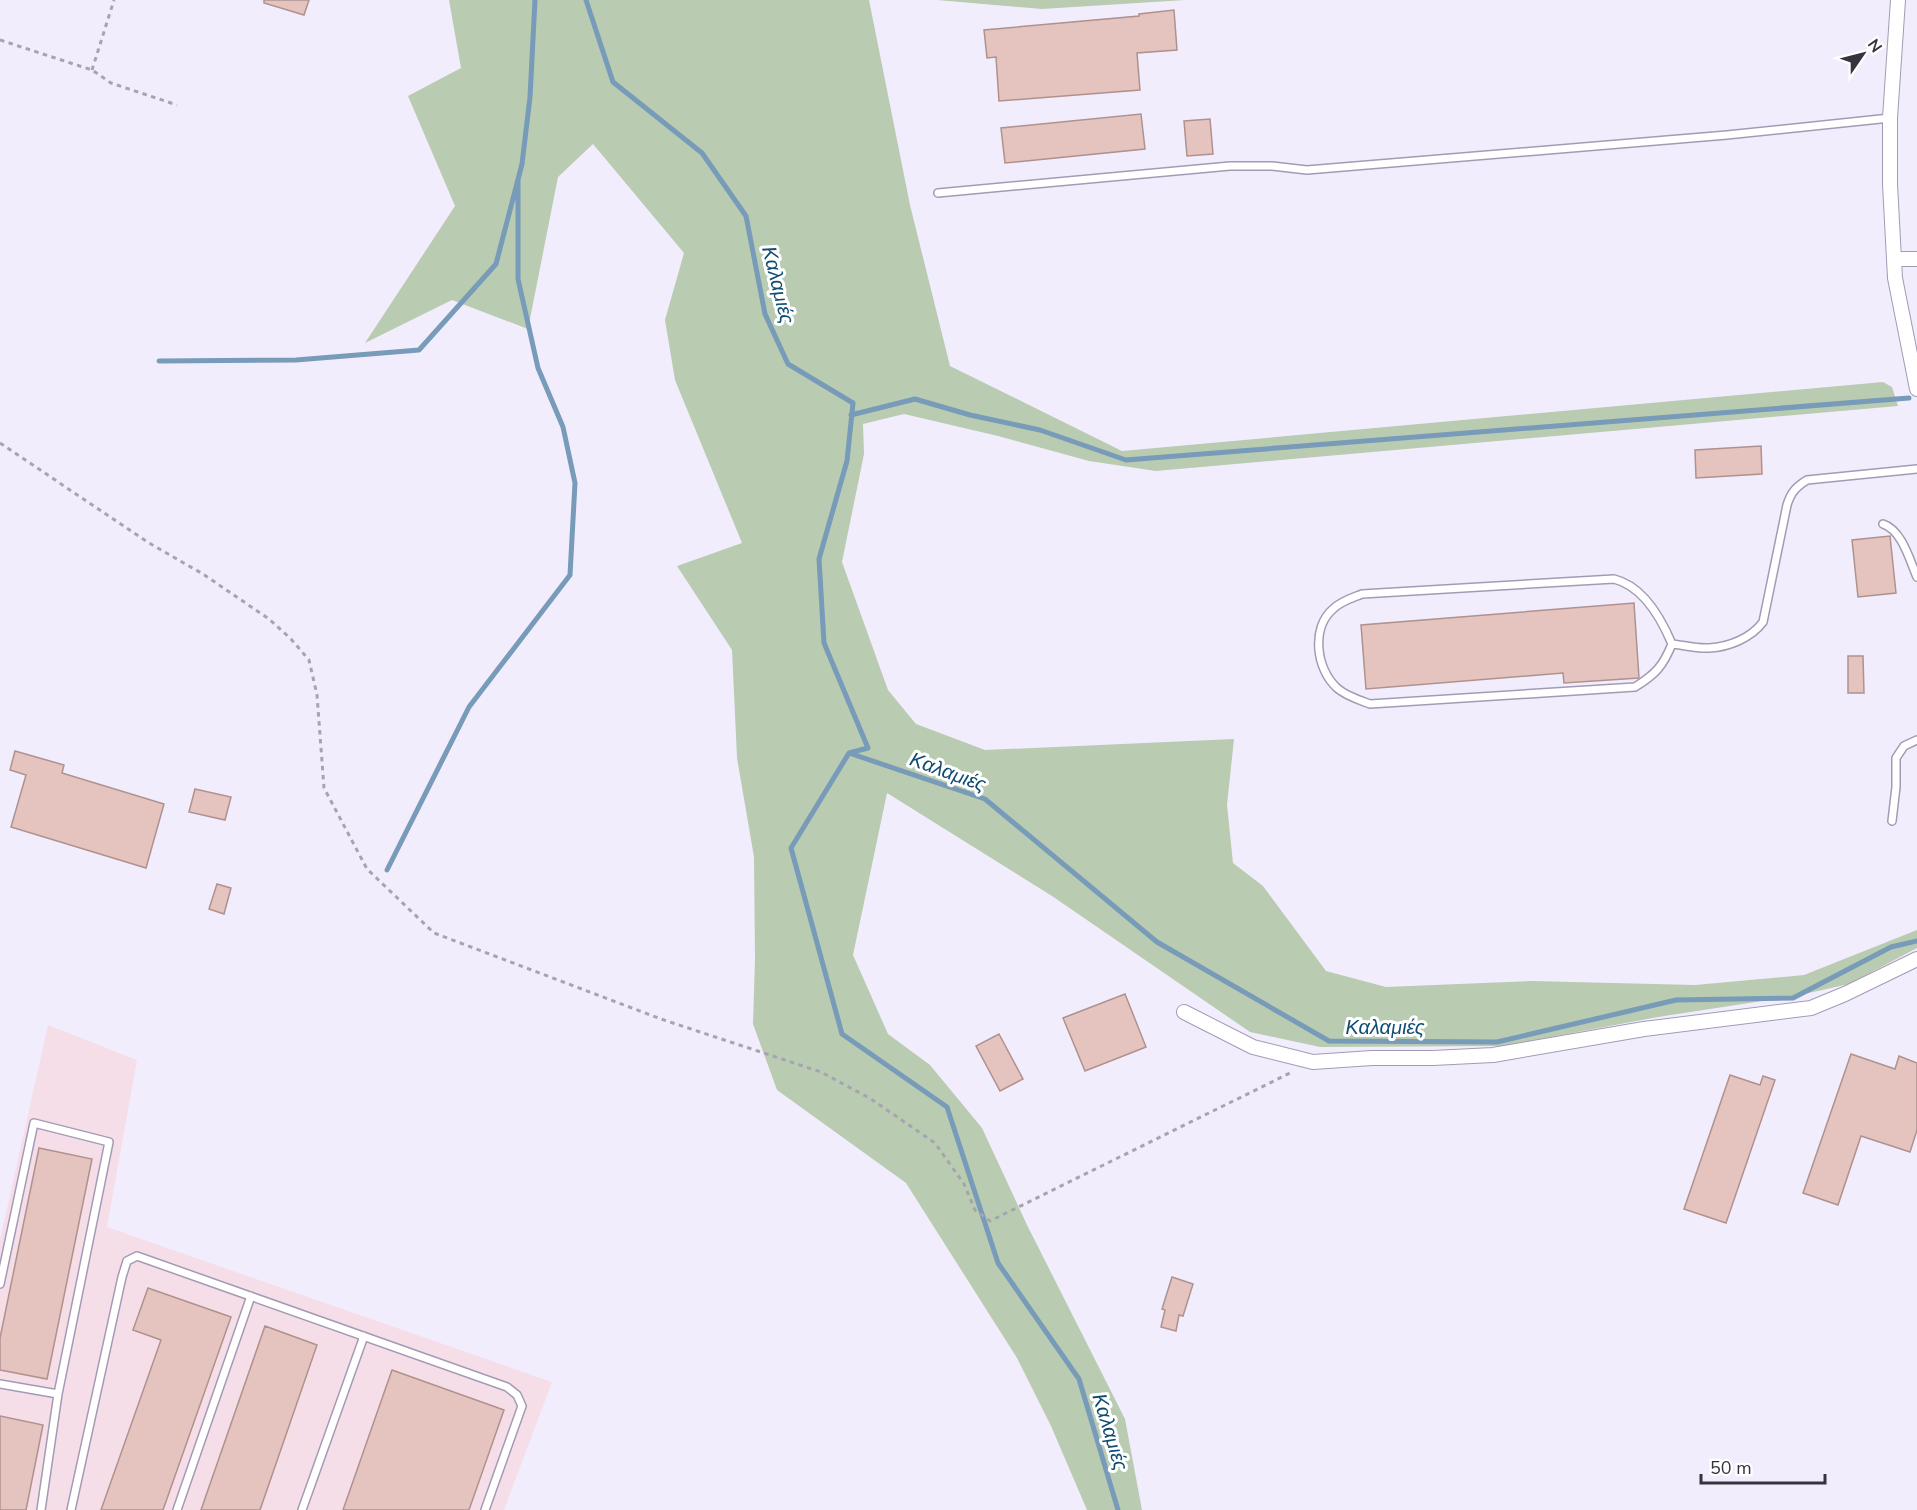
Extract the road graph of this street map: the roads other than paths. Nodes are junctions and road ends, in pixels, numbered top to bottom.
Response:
1 (1898, 0) edge
2 (1890, 118) junction
3 (938, 193) dead end
4 (1894, 259) junction
5 (1917, 259) edge
6 (1917, 389) edge
7 (1917, 469) edge
8 (1883, 524) dead end
9 (1917, 577) edge
10 (1672, 644) junction
11 (1917, 740) edge
12 (1892, 821) dead end
13 (1917, 959) edge
14 (1184, 1012) dead end
15 (0, 1284) edge
16 (251, 1296) junction
17 (364, 1336) junction
18 (0, 1384) edge
19 (58, 1394) junction
20 (41, 1510) edge
21 (70, 1510) edge
22 (177, 1510) edge
23 (302, 1510) edge
24 (485, 1510) edge

1 - 2 street
2 - 3 lane
2 - 4 street
4 - 5 street
4 - 6 street
7 - 10 lane
8 - 9 lane
10 - 10 lane
11 - 12 lane
13 - 14 street
15 - 19 lane
16 - 17 lane
16 - 21 lane
16 - 22 lane
17 - 23 lane
17 - 24 lane
18 - 19 lane
19 - 20 lane

